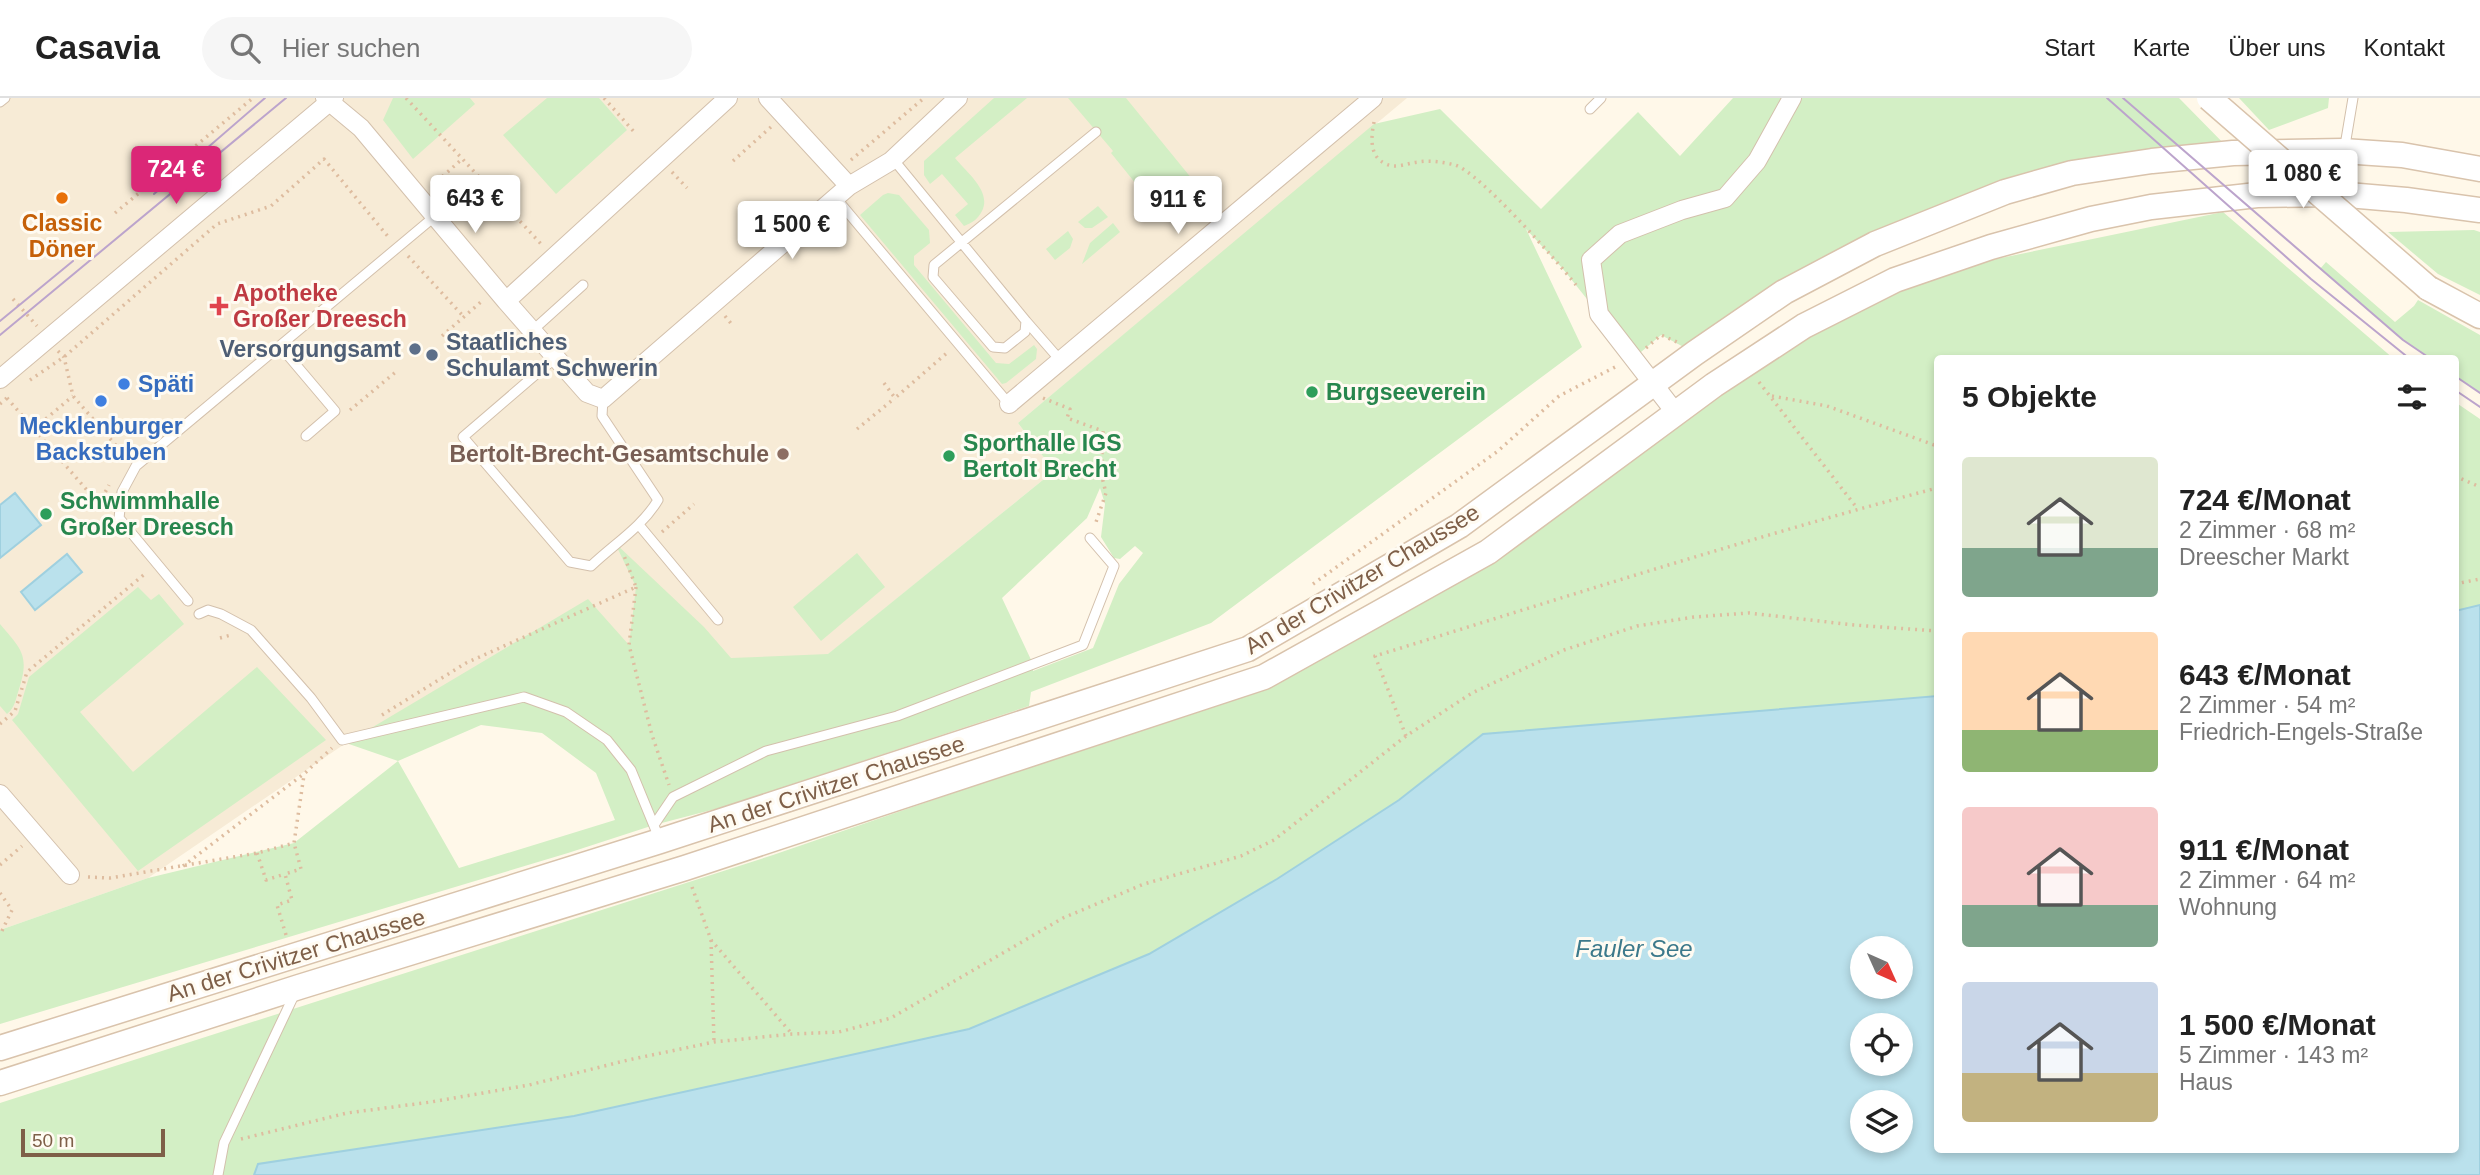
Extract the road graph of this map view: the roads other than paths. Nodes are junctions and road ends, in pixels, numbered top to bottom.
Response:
1 (5, 98) edge
2 (728, 98) edge
3 (768, 98) edge
4 (958, 98) edge
5 (1601, 98) edge
6 (1792, 98) edge
7 (2210, 98) edge
8 (2353, 98) edge
9 (330, 99) edge
10 (0, 102) edge
11 (1375, 106) edge
12 (1590, 109) dead end
13 (1096, 132) dead end
14 (2343, 151) junction
15 (893, 159) junction
16 (2480, 169) edge
17 (840, 185) junction
18 (2336, 194) junction
19 (2480, 210) edge
20 (434, 217) junction
21 (961, 242) junction
22 (583, 285) dead end
23 (501, 295) junction
24 (2480, 316) edge
25 (1026, 321) junction
26 (532, 331) junction
27 (280, 346) junction
28 (556, 357) junction
29 (1059, 360) junction
30 (5, 374) edge
31 (1653, 383) junction
32 (603, 399) junction
33 (1009, 404) joint
34 (1675, 412) junction
35 (306, 436) dead end
36 (639, 525) junction
37 (1090, 538) road end
38 (188, 601) dead end
39 (199, 614) dead end
40 (718, 620) dead end
41 (0, 794) edge
42 (657, 833) junction
43 (70, 876) road end
44 (299, 987) junction
45 (0, 1048) edge
46 (0, 1083) edge
47 (218, 1175) edge

1 - 10 lane
2 - 23 street
3 - 17 street
4 - 15 street
5 - 12 lane
6 - 31 street
7 - 24 street, bridge
8 - 14 lane
9 - 20 street
9 - 30 street
11 - 29 street
13 - 21 lane
14 - 16 street, An der Crivitzer Chaussee
14 - 18 lane
14 - 31 street, An der Crivitzer Chaussee
15 - 17 street
15 - 21 lane
17 - 32 street
17 - 33 lane
18 - 19 street, An der Crivitzer Chaussee
18 - 34 street, An der Crivitzer Chaussee
20 - 23 street
20 - 27 lane
21 - 25 lane
21 - 25 lane
22 - 26 lane
23 - 26 street
25 - 29 lane
26 - 28 street
27 - 35 lane
27 - 38 lane
28 - 32 street
28 - 36 lane
29 - 33 street
31 - 34 street
31 - 42 street, An der Crivitzer Chaussee
32 - 36 lane
34 - 44 street, An der Crivitzer Chaussee
36 - 40 lane
37 - 42 lane
39 - 42 lane
41 - 43 street
42 - 45 street, An der Crivitzer Chaussee
44 - 46 street, An der Crivitzer Chaussee
44 - 47 lane

